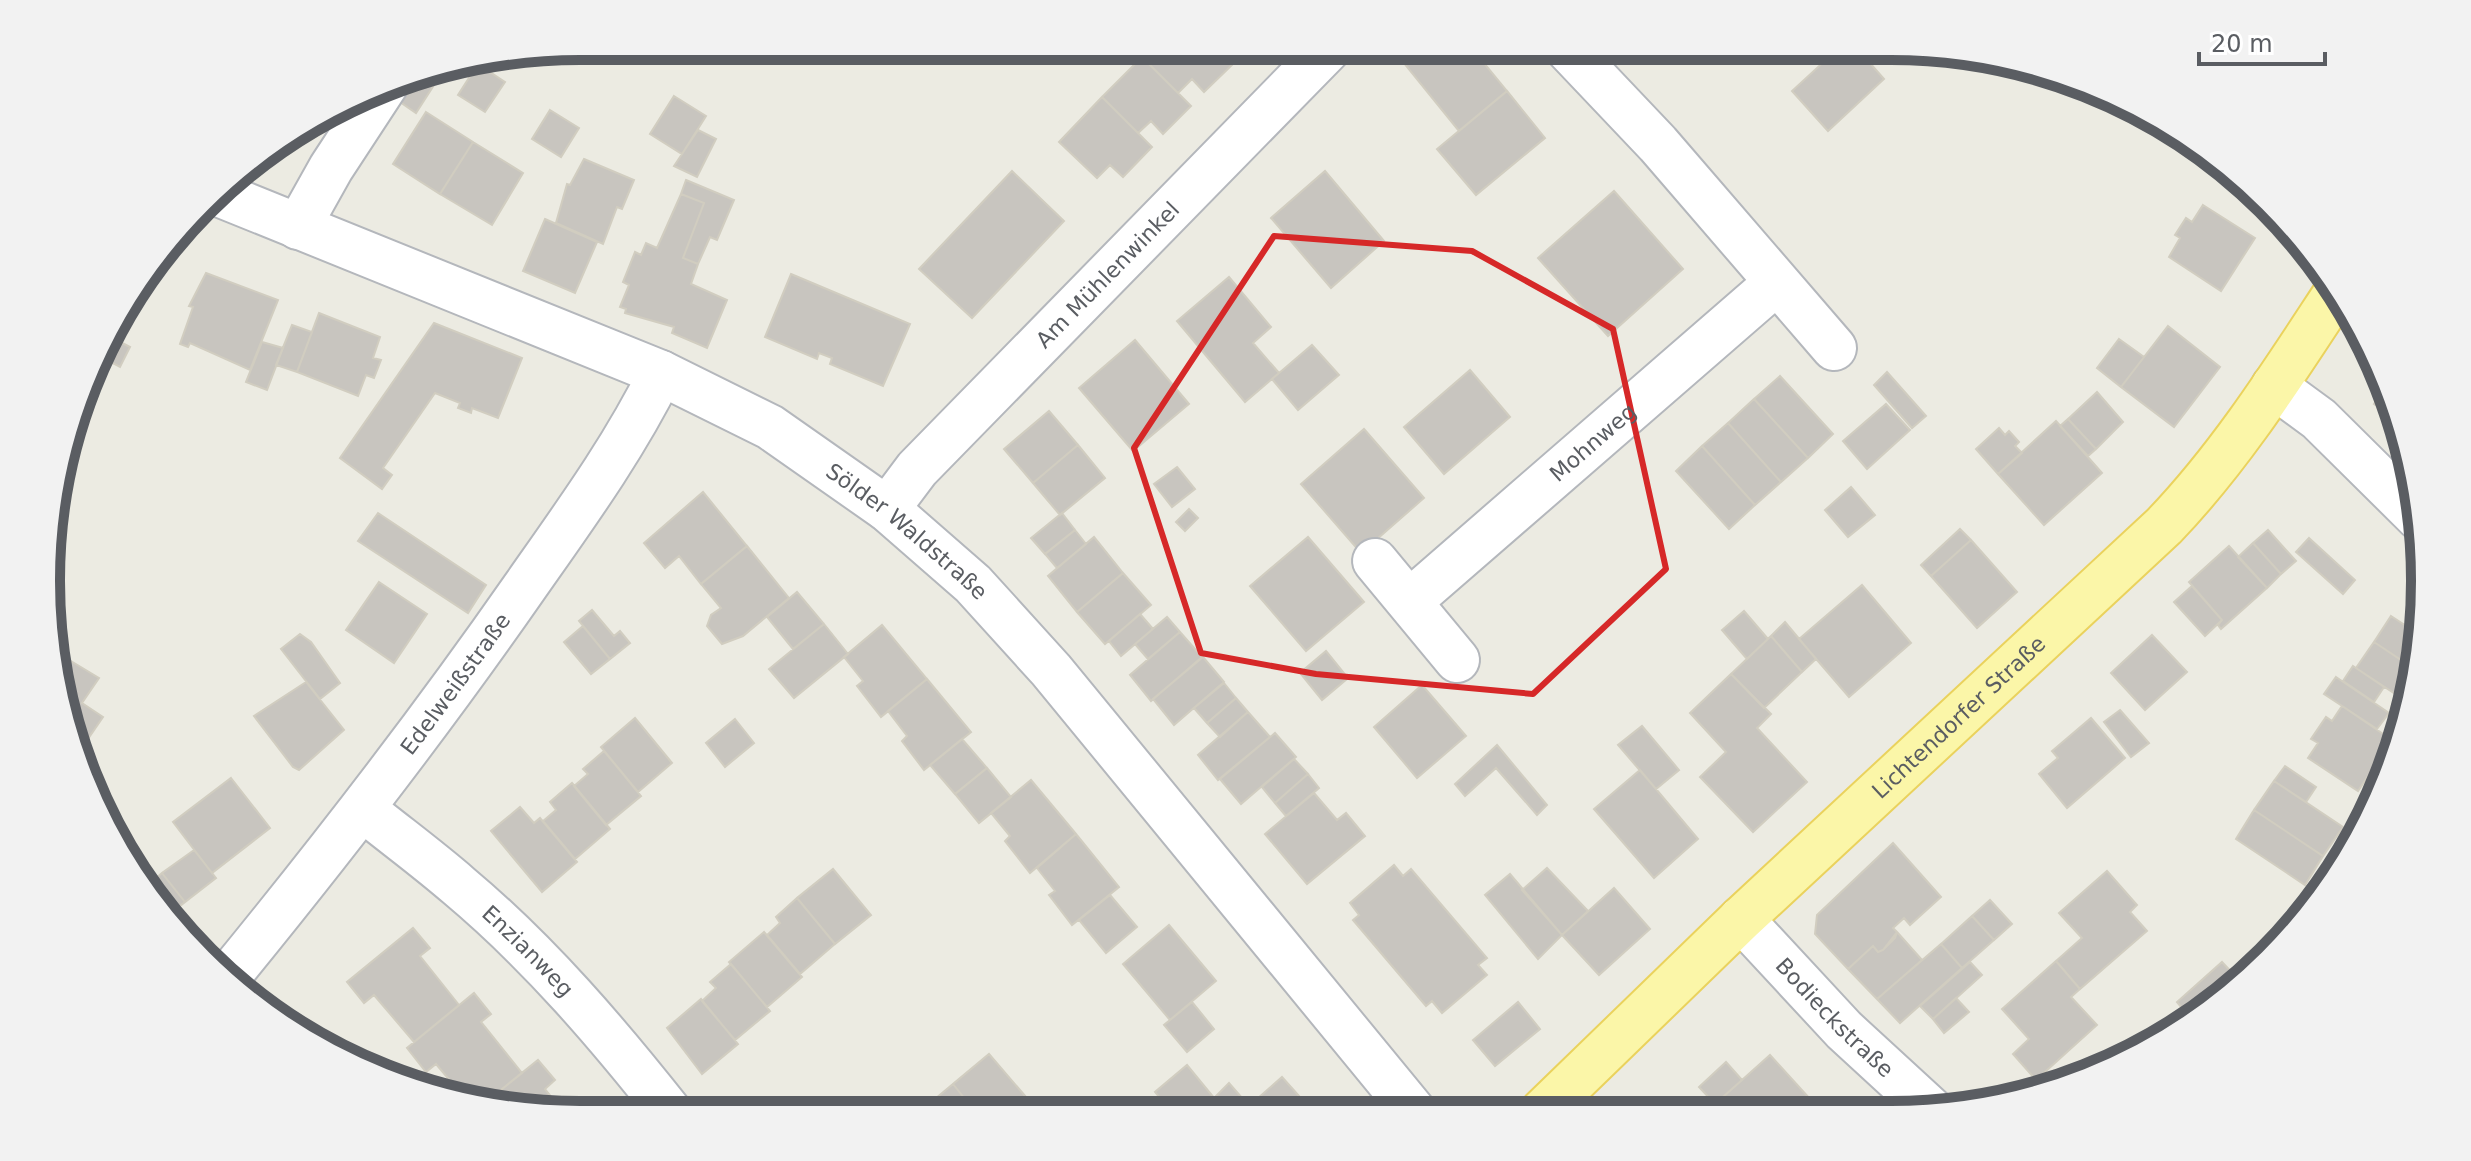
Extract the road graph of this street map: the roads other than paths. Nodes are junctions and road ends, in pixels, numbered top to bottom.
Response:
1 (1317, 60) edge
2 (1578, 60) edge
3 (373, 104) edge
4 (227, 198) edge
5 (298, 227) junction
6 (1776, 283) junction
7 (2330, 302) edge
8 (1834, 348) dead end
9 (661, 373) junction
10 (2274, 386) junction
11 (2406, 505) edge
12 (887, 509) junction
13 (1375, 561) dead end
14 (1410, 601) junction
15 (1457, 660) dead end
16 (363, 809) junction
17 (1741, 919) junction
18 (234, 969) edge
19 (1920, 1100) edge
20 (661, 1101) edge
21 (1405, 1101) edge
22 (1553, 1101) edge

1 - 12 street, Am Mühlenwinkel
2 - 6 street
3 - 5 street
4 - 5 street, Sölder Waldstraße
5 - 9 street, Sölder Waldstraße
6 - 8 street
6 - 14 street, Mohnweg
7 - 10 main road, Lichtendorfer Straße
9 - 12 street, Sölder Waldstraße
9 - 16 street, Edelweißstraße
10 - 11 street
10 - 17 main road, Lichtendorfer Straße
12 - 21 street, Sölder Waldstraße
13 - 14 street
14 - 15 street
16 - 18 street, Edelweißstraße
16 - 20 street, Enzianweg
17 - 19 street, Bodieckstraße
17 - 22 main road, Lichtendorfer Straße

